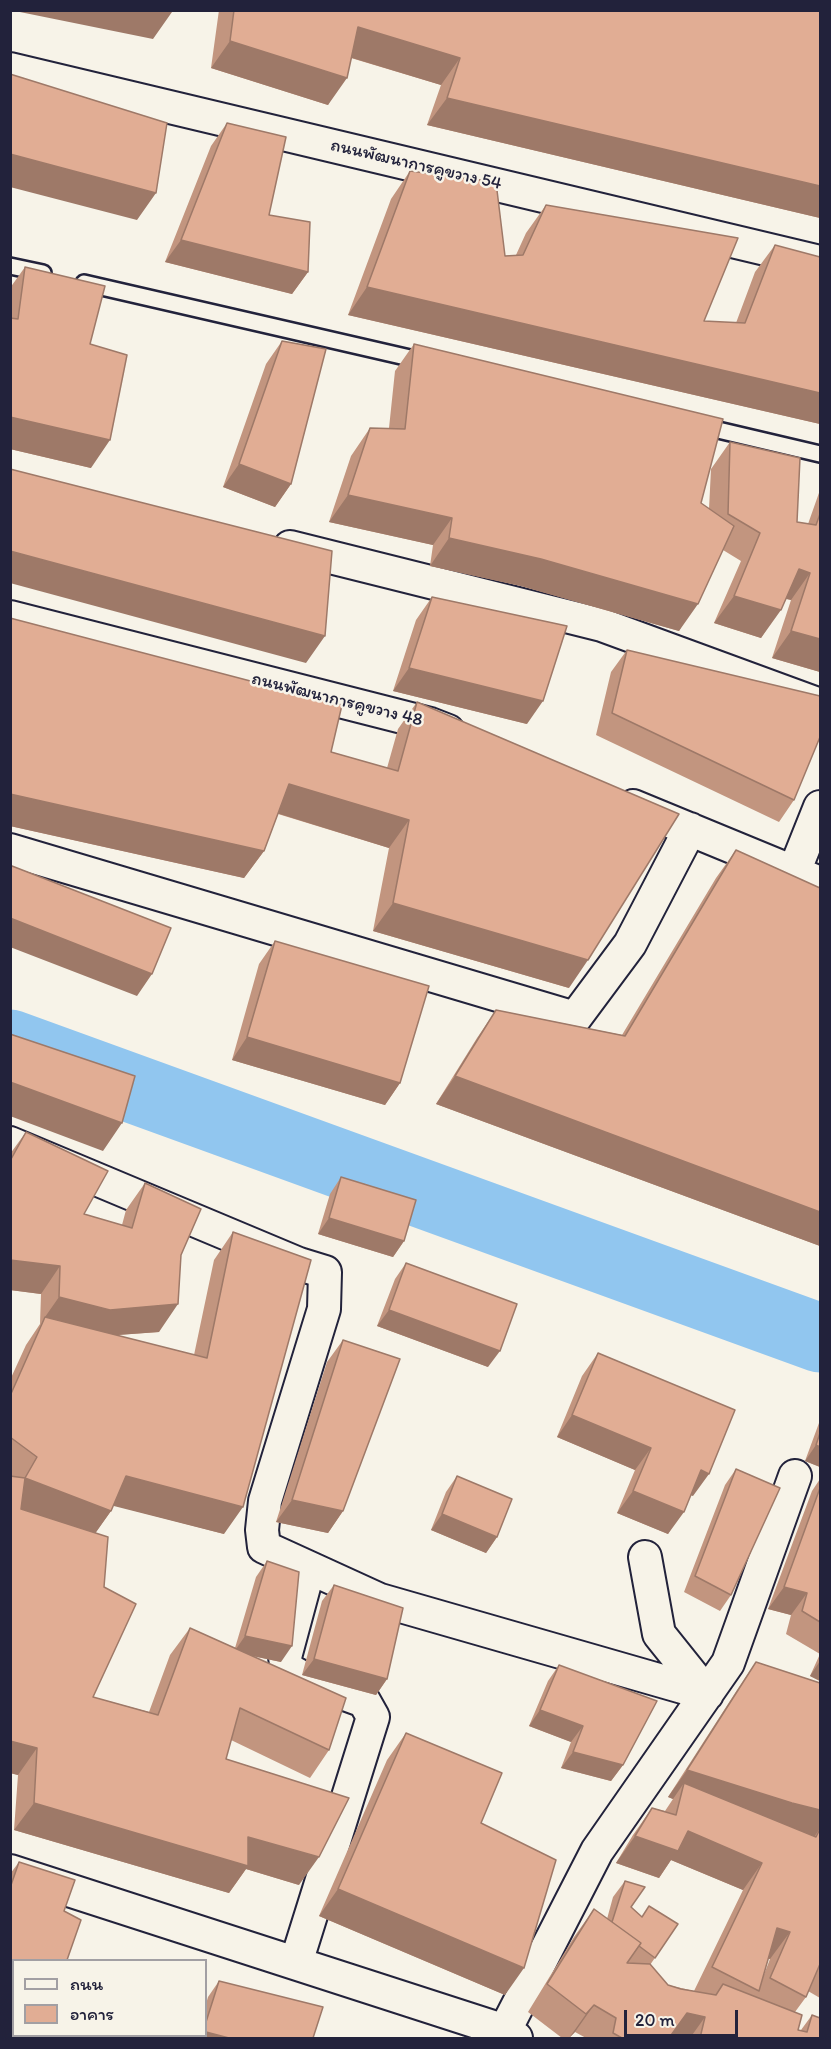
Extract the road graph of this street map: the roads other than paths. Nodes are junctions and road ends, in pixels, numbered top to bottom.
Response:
1 (10, 69) edge
2 (820, 262) edge
3 (10, 266) edge
4 (439, 365) edge
5 (682, 422) edge
6 (820, 454) edge
7 (266, 541) edge
8 (10, 617) edge
9 (820, 705) edge
10 (474, 741) edge
11 (604, 794) edge
12 (820, 807) edge
13 (690, 829) junction
14 (10, 850) edge
15 (807, 877) edge
16 (10, 1143) edge
17 (795, 1476) dead end
18 (645, 1557) dead end
19 (309, 1568) junction
20 (728, 1664) junction
21 (759, 1676) edge
22 (706, 1694) junction
23 (10, 1871) edge
24 (296, 1963) junction
25 (507, 2036) edge

1 - 2 street, ถนนพัฒนาการคูขวาง 54
3 - 4 lane
5 - 6 lane
7 - 9 street
8 - 10 street, ถนนพัฒนาการคูขวาง 48
11 - 13 street
12 - 15 street
13 - 14 street
13 - 15 street
16 - 19 street
17 - 20 street
18 - 22 street
19 - 22 street
19 - 24 street
20 - 21 street
20 - 22 street
22 - 25 street
23 - 24 street
24 - 25 street

